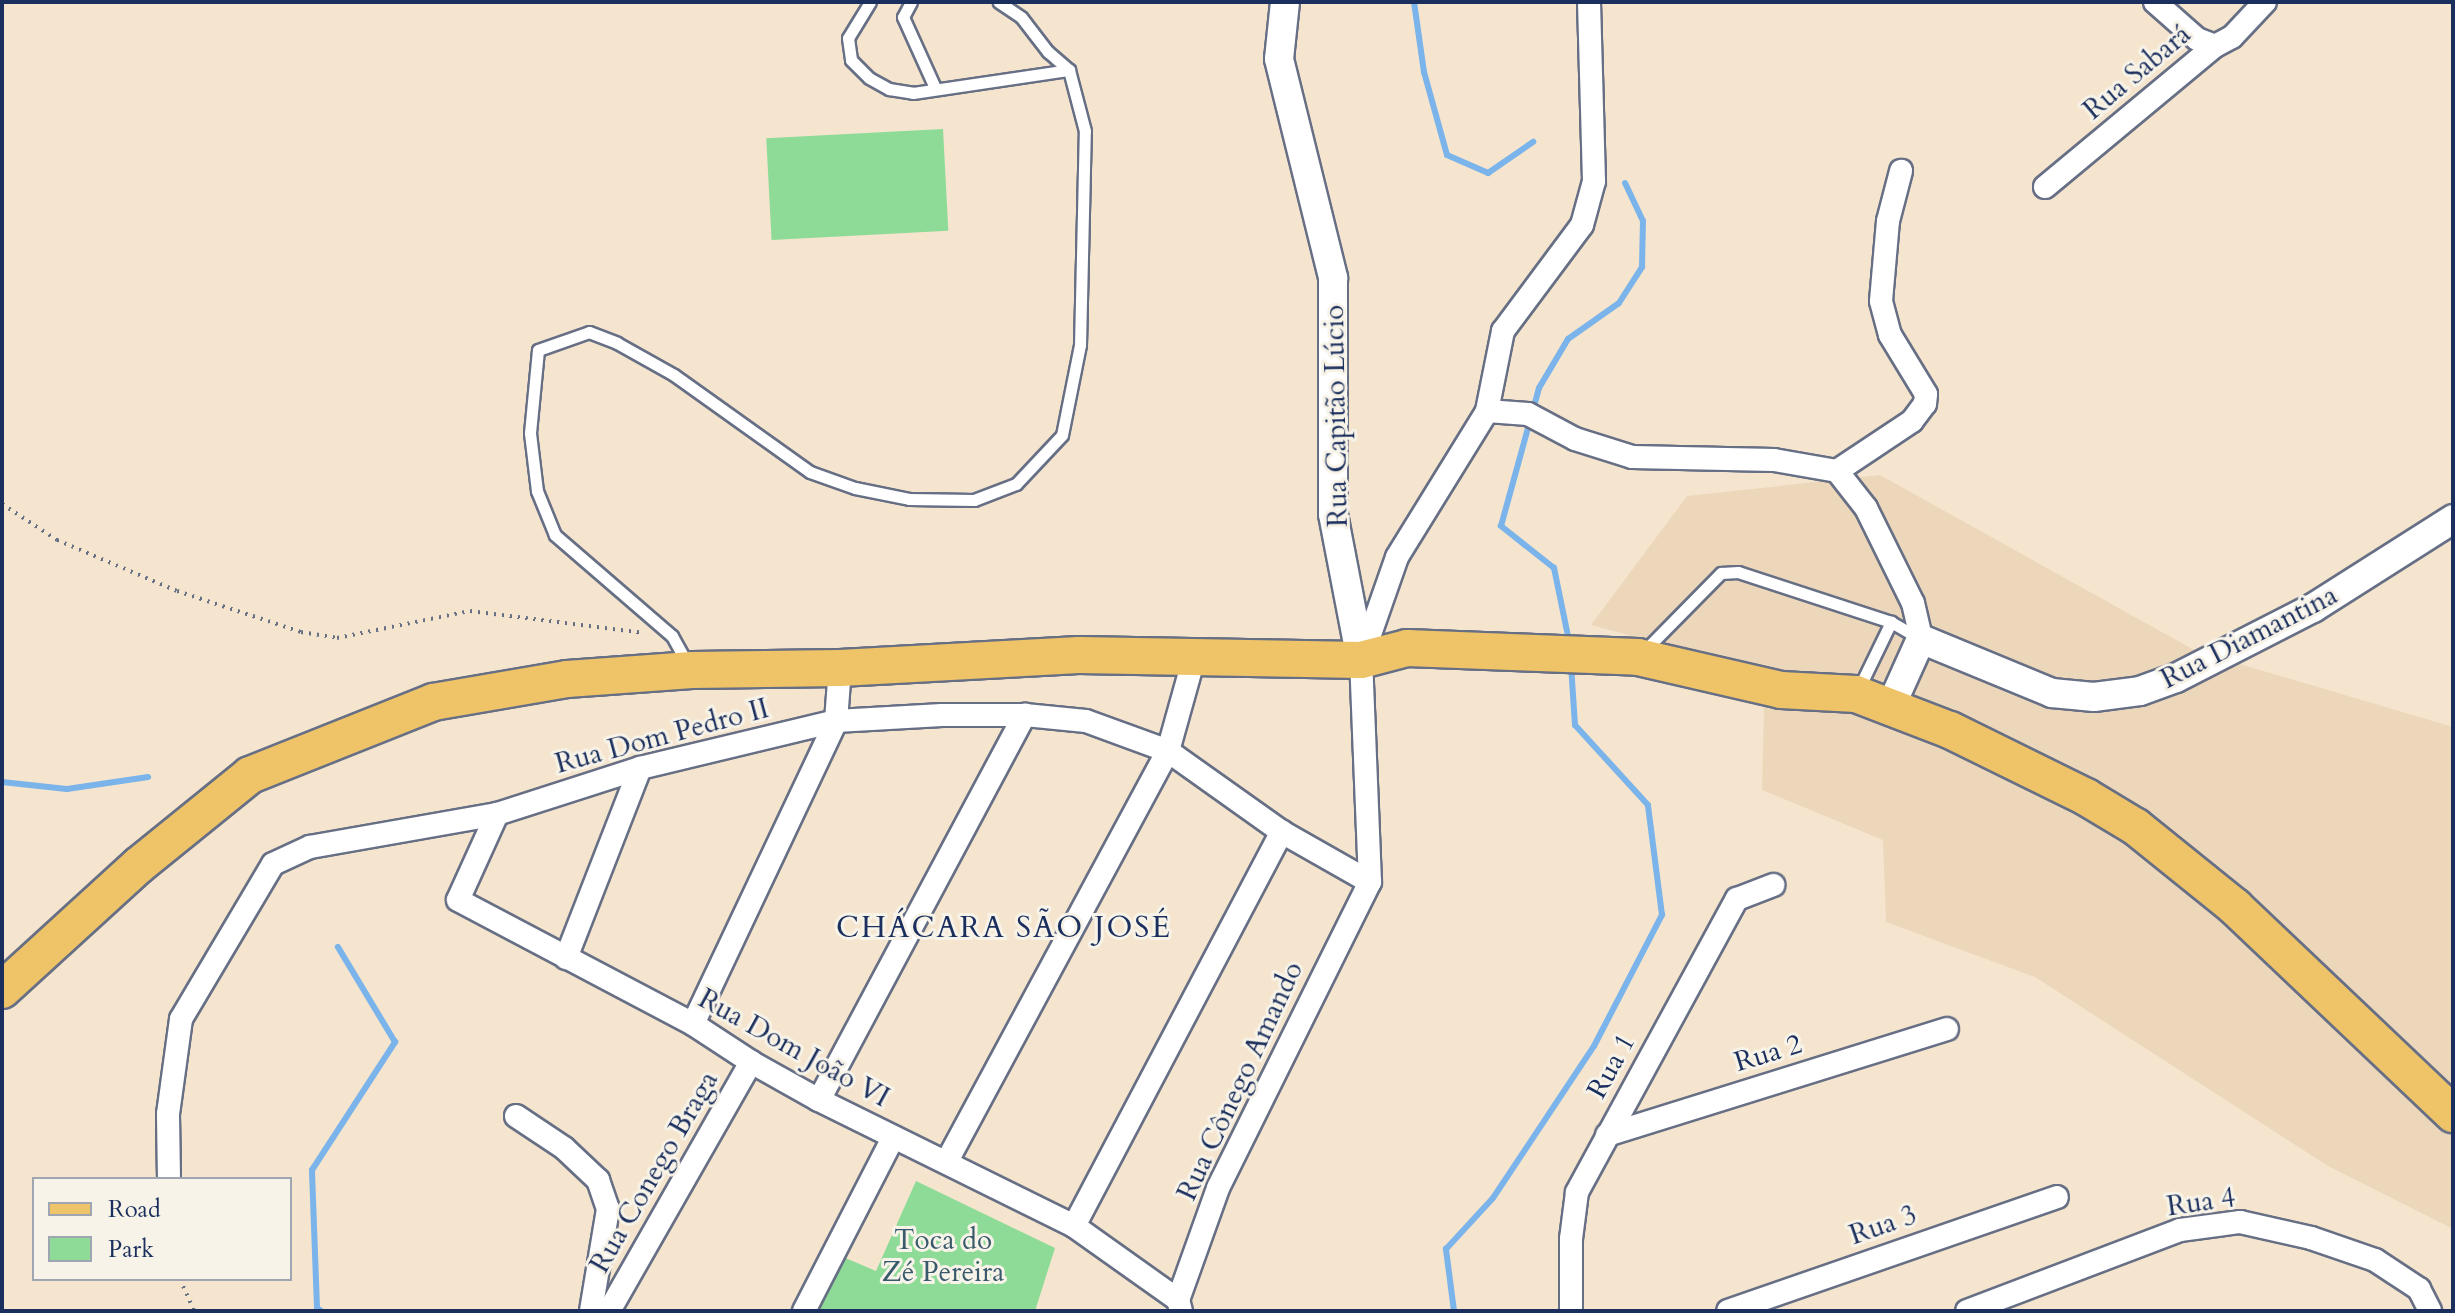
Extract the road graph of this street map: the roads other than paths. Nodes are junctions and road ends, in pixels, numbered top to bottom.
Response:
1 (870, 2) edge
2 (911, 2) edge
3 (999, 2) edge
4 (1285, 2) edge
5 (1589, 2) edge
6 (2155, 2) edge
7 (2265, 2) edge
8 (2215, 46) junction
9 (1069, 70) junction
10 (935, 88) junction
11 (1901, 171) dead end
12 (2045, 187) dead end
13 (1487, 411) junction
14 (1837, 471) junction
15 (2453, 519) edge
16 (1891, 622) junction
17 (1921, 639) junction
18 (1638, 657) junction
19 (1194, 658) junction
20 (1361, 660) junction
21 (840, 668) junction
22 (692, 670) junction
23 (1856, 694) junction
24 (1890, 708) junction
25 (1025, 715) junction
26 (836, 721) junction
27 (1168, 751) junction
28 (640, 768) junction
29 (497, 814) junction
30 (1282, 832) junction
31 (1370, 882) junction
32 (1773, 885) dead end
33 (566, 958) junction
34 (2, 990) edge
35 (693, 1024) junction
36 (1947, 1029) dead end
37 (751, 1062) junction
38 (819, 1100) junction
39 (2453, 1114) edge
40 (516, 1116) dead end
41 (1607, 1135) junction
42 (893, 1138) junction
43 (947, 1161) junction
44 (169, 1177) edge
45 (2057, 1197) dead end
46 (1074, 1226) junction
47 (1180, 1306) edge
48 (591, 1311) edge
49 (609, 1311) edge
50 (804, 1311) edge
51 (1571, 1311) edge
52 (1728, 1311) edge
53 (1967, 1311) edge
54 (2430, 1311) edge

1 - 10 lane
2 - 10 lane
3 - 9 lane
4 - 20 street, Rua Capitão Lúcio
5 - 13 street
6 - 8 street
7 - 8 street, Rua Sabará
8 - 12 street, Rua Sabará
9 - 10 lane
9 - 22 lane
11 - 14 street
13 - 14 street
13 - 20 street
14 - 17 street
15 - 17 street, Rua Diamantina
16 - 17 lane
16 - 18 lane
16 - 23 lane
17 - 24 street
18 - 20 main road
18 - 23 main road
19 - 20 main road
19 - 21 main road
19 - 27 street
20 - 31 street, Rua Capitão Lúcio
21 - 22 main road
21 - 26 street
22 - 34 main road
23 - 24 main road
24 - 39 main road
25 - 26 street, Rua Dom Pedro II
25 - 27 street, Rua Dom Pedro II
25 - 38 street
26 - 28 street, Rua Dom Pedro II
26 - 35 street
27 - 30 street, Rua Dom Pedro II
27 - 43 street
28 - 29 street, Rua Dom Pedro II
28 - 33 street
29 - 33 street, Rua Dom João VI
29 - 44 street, Rua Dom Pedro II
30 - 31 street, Rua Dom Pedro II
30 - 46 street
31 - 47 street, Rua Cônego Amando
32 - 41 street, Rua 1
33 - 35 street, Rua Dom João VI
35 - 37 street, Rua Dom João VI
36 - 41 street, Rua 2
37 - 38 street, Rua Dom João VI
37 - 49 street, Rua Conego Braga
38 - 42 street, Rua Dom João VI
40 - 48 street
41 - 51 street, Rua 1
42 - 43 street, Rua Dom João VI
42 - 50 street
43 - 46 street, Rua Dom João VI
45 - 52 street, Rua 3
46 - 47 street, Rua Dom João VI
53 - 54 street, Rua 4

